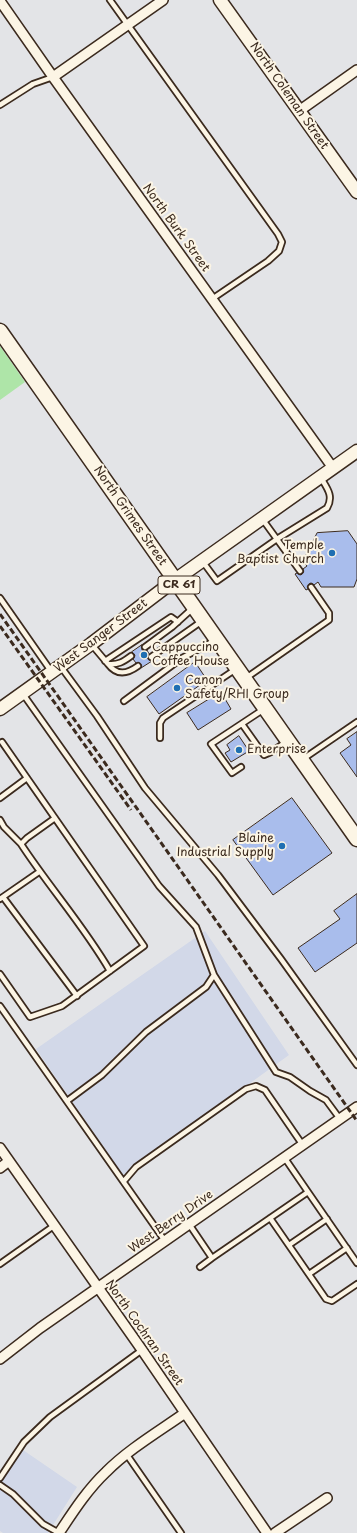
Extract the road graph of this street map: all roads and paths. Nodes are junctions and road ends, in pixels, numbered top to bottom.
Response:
1 (110, 0) edge
2 (163, 0) edge
3 (220, 0) edge
4 (0, 1) edge
5 (127, 25) junction
6 (357, 70) edge
7 (52, 77) junction
8 (0, 105) edge
9 (299, 111) junction
10 (357, 192) edge
11 (212, 299) junction
12 (0, 331) edge
13 (357, 451) edge
14 (333, 468) junction
15 (320, 477) junction
16 (262, 518) junction
17 (277, 540) junction
18 (202, 561) junction
19 (300, 571) dead end
20 (175, 580) junction
21 (311, 587) dead end
22 (0, 598) edge
23 (195, 607) junction
24 (204, 620) junction
25 (178, 622) junction
26 (217, 639) junction
27 (91, 644) junction
28 (145, 647) dead end
29 (131, 656) dead end
30 (152, 657) dead end
31 (106, 662) junction
32 (138, 666) dead end
33 (56, 669) junction
34 (241, 673) junction
35 (23, 693) junction
36 (124, 701) dead end
37 (266, 708) junction
38 (0, 709) edge
39 (357, 722) edge
40 (242, 724) junction
41 (160, 738) dead end
42 (288, 741) junction
43 (2, 742) dead end
44 (302, 760) junction
45 (241, 767) dead end
46 (27, 778) junction
47 (0, 798) edge
48 (55, 818) junction
49 (0, 820) edge
50 (357, 839) edge
51 (22, 844) junction
52 (39, 872) junction
53 (1, 898) edge
54 (110, 971) junction
55 (0, 974) edge
56 (214, 975) junction
57 (77, 996) junction
58 (0, 1006) edge
59 (357, 1065) edge
60 (67, 1101) junction
61 (357, 1107) edge
62 (340, 1119) junction
63 (302, 1144) junction
64 (0, 1148) edge
65 (284, 1157) junction
66 (9, 1161) junction
67 (0, 1168) edge
68 (124, 1181) junction
69 (308, 1192) junction
70 (270, 1218) junction
71 (327, 1219) junction
72 (189, 1224) junction
73 (55, 1225) junction
74 (165, 1241) junction
75 (289, 1245) junction
76 (347, 1248) junction
77 (212, 1258) junction
78 (357, 1263) edge
79 (0, 1264) edge
80 (200, 1267) dead end
81 (309, 1274) junction
82 (357, 1284) edge
83 (99, 1288) junction
84 (142, 1350) junction
85 (0, 1359) edge
86 (185, 1413) junction
87 (127, 1454) junction
88 (0, 1478) edge
89 (0, 1485) edge
90 (327, 1498) dead end
91 (59, 1533) edge
92 (181, 1533) edge
93 (267, 1533) edge
94 (275, 1533) edge

1 - 5 lane
2 - 5 street
3 - 9 main road, North Coleman Street
4 - 7 street, North Burk Street
5 - 7 street
5 - 11 lane
6 - 9 street
7 - 8 lane
7 - 11 street, North Burk Street
9 - 10 main road, North Coleman Street
11 - 14 street, North Burk Street
12 - 20 main road, North Grimes Street / CR 61
13 - 14 main road, West Sanger Street
14 - 15 main road, West Sanger Street
15 - 16 main road, West Sanger Street
15 - 17 lane
16 - 17 lane
16 - 18 main road, West Sanger Street
17 - 18 lane
17 - 19 lane
18 - 20 main road, West Sanger Street
20 - 23 main road, North Grimes Street / CR 61
20 - 27 main road, West Sanger Street
21 - 34 lane
22 - 33 lane
23 - 24 main road, North Grimes Street / CR 61
23 - 25 lane
24 - 26 main road, North Grimes Street / CR 61
24 - 30 lane
25 - 28 lane
25 - 31 lane
26 - 34 main road, North Grimes Street / CR 61
26 - 36 lane
27 - 31 lane
27 - 33 main road, West Sanger Street
29 - 31 lane
31 - 32 lane
33 - 35 main road, West Sanger Street
33 - 59 lane
34 - 37 main road, North Grimes Street / CR 61
34 - 41 lane
35 - 38 main road, West Sanger Street
35 - 56 lane
37 - 40 lane
37 - 42 main road, North Grimes Street / CR 61
39 - 44 lane
40 - 42 lane
40 - 45 lane
42 - 44 main road, North Grimes Street / CR 61
43 - 46 lane
44 - 50 main road, North Grimes Street / CR 61
46 - 47 lane
46 - 48 lane
48 - 51 lane
48 - 54 lane
49 - 51 lane
51 - 52 lane
52 - 53 lane
52 - 54 lane
53 - 57 lane
54 - 57 lane
55 - 57 lane
56 - 60 lane
56 - 62 lane
58 - 60 lane
60 - 68 lane
61 - 62 street, West Berry Drive
62 - 63 street, West Berry Drive
63 - 65 street, West Berry Drive
63 - 68 lane
64 - 66 street, North Cochran Street
65 - 69 lane
65 - 72 street, West Berry Drive
66 - 67 street
66 - 73 street, North Cochran Street
68 - 74 lane
69 - 70 lane
69 - 71 lane
70 - 75 lane
70 - 77 lane
71 - 75 lane
71 - 76 lane
72 - 74 street, West Berry Drive
72 - 77 lane
73 - 79 lane
73 - 83 street, North Cochran Street
74 - 83 street, West Berry Drive
75 - 81 lane
76 - 78 lane
76 - 81 lane
77 - 80 lane
81 - 82 lane
83 - 84 street, North Cochran Street
83 - 85 street, West Berry Drive
84 - 86 street, North Cochran Street
84 - 88 lane
86 - 87 street
86 - 93 street, North Cochran Street
87 - 91 street
87 - 92 lane
89 - 91 lane
90 - 94 street

